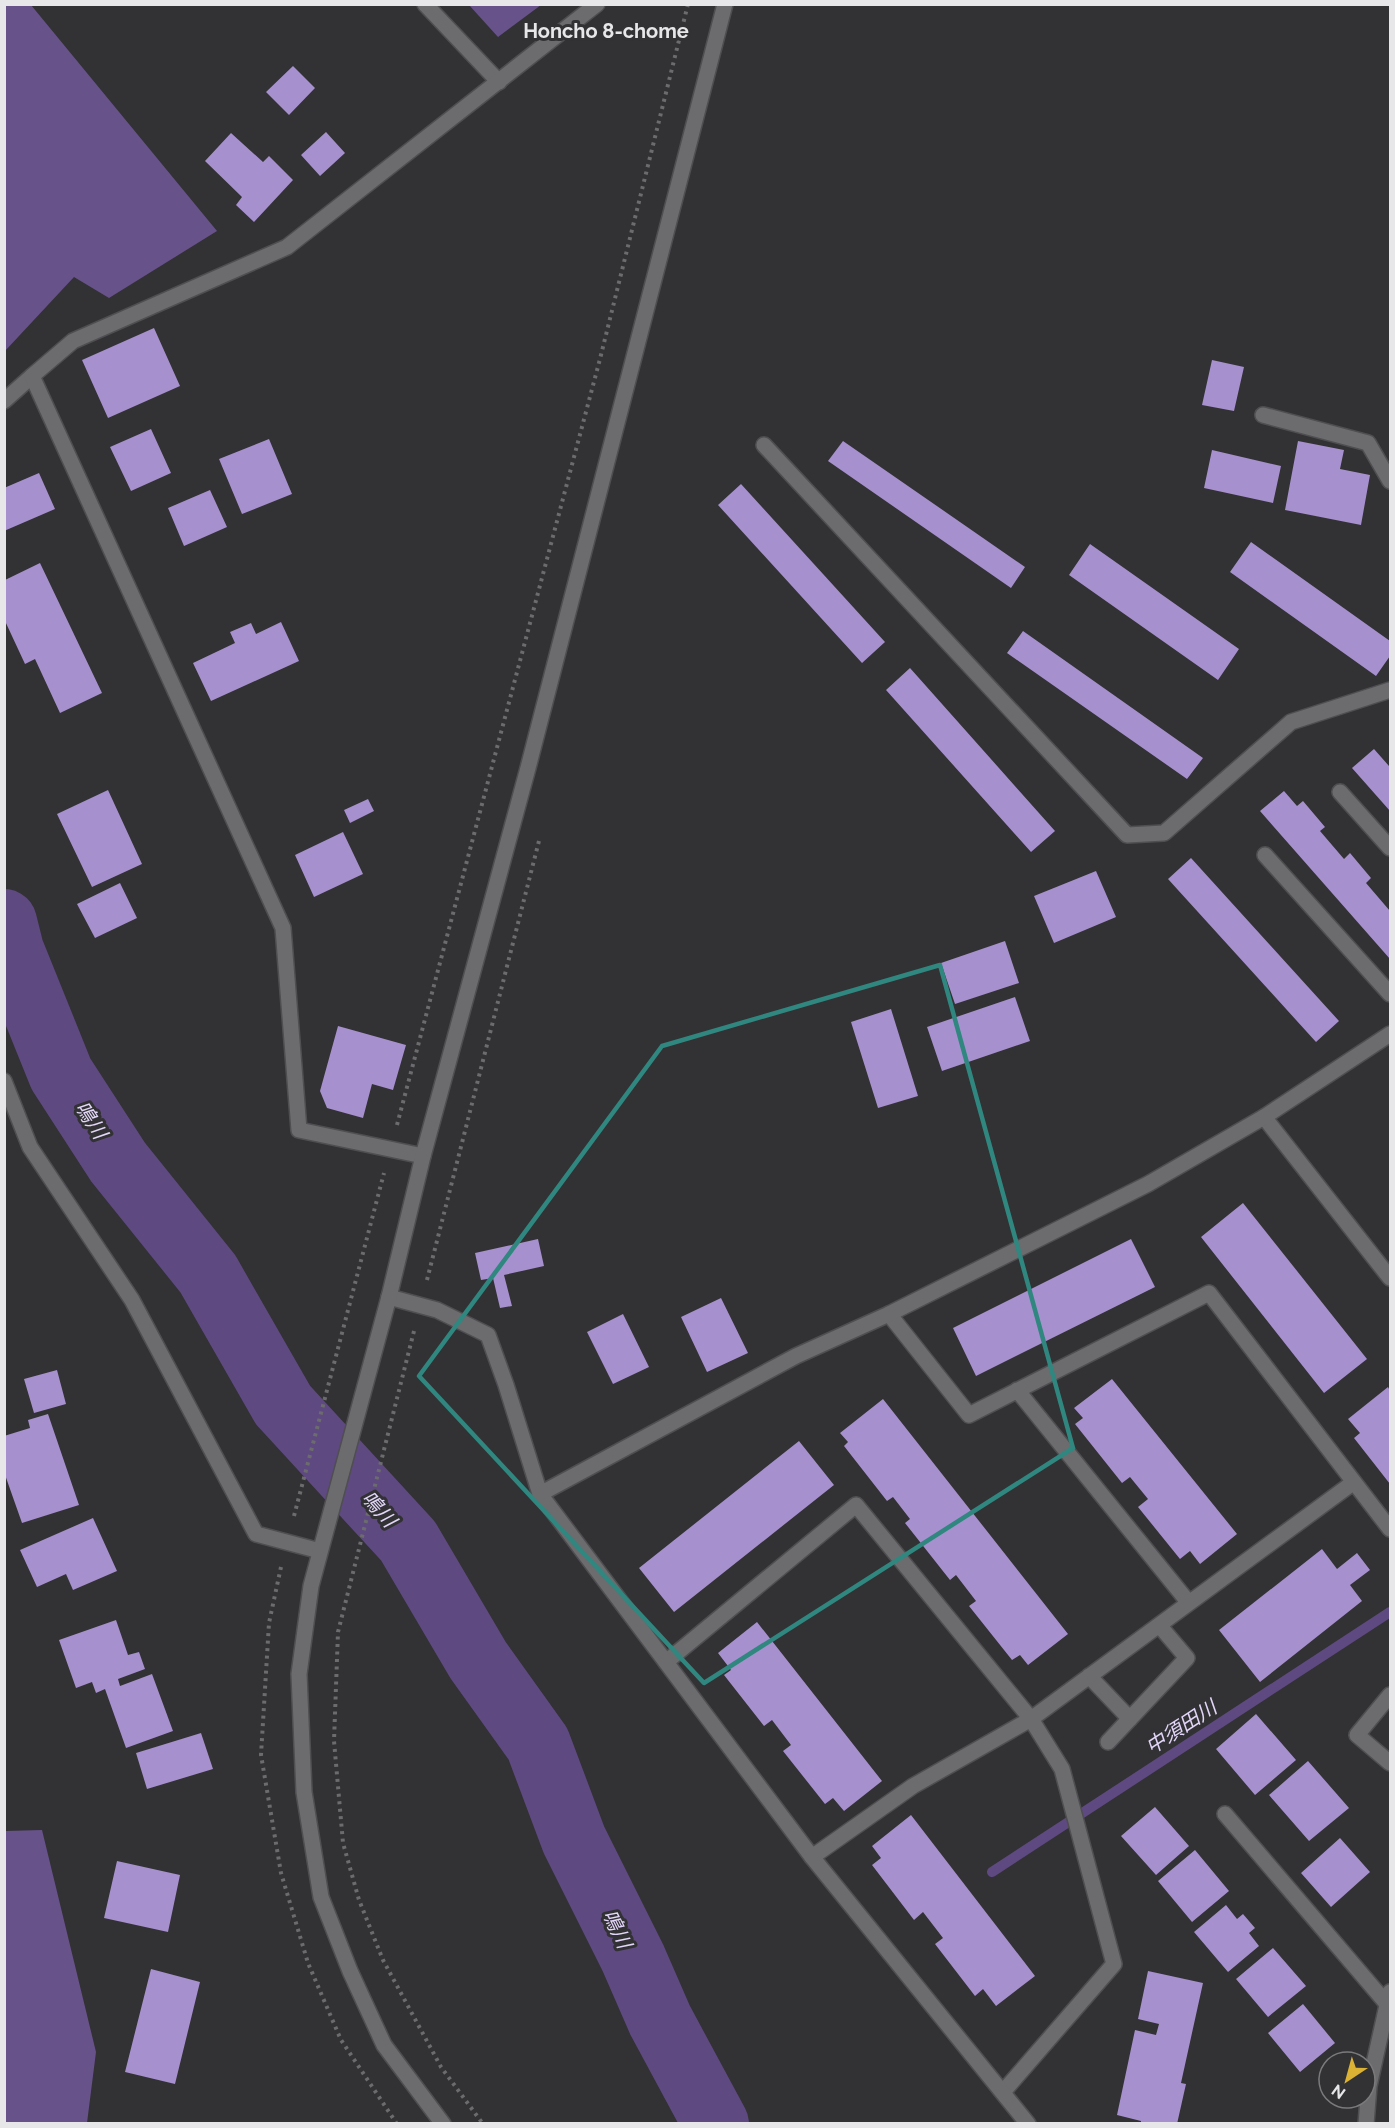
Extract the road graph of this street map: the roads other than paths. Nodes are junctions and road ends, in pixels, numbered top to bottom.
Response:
1 (425, 4) edge
2 (597, 4) edge
3 (725, 4) edge
4 (499, 82) junction
5 (32, 376) junction
6 (4, 401) edge
7 (1263, 415) dead end
8 (764, 445) dead end
9 (1390, 480) edge
10 (1390, 690) edge
11 (1341, 792) dead end
12 (1390, 848) edge
13 (1265, 855) dead end
14 (1390, 994) edge
15 (1390, 1034) edge
16 (4, 1081) edge
17 (1264, 1117) junction
18 (423, 1156) junction
19 (1390, 1278) edge
20 (389, 1297) junction
21 (889, 1314) junction
22 (1017, 1390) junction
23 (1354, 1482) junction
24 (540, 1494) junction
25 (1390, 1529) edge
26 (320, 1551) junction
27 (1189, 1603) junction
28 (1159, 1625) junction
29 (666, 1662) junction
30 (1089, 1676) junction
31 (1390, 1695) edge
32 (1031, 1719) junction
33 (1130, 1719) junction
34 (1108, 1742) dead end
35 (1390, 1763) edge
36 (1226, 1814) dead end
37 (812, 1857) junction
38 (1389, 1998) edge
39 (1003, 2092) junction
40 (442, 2124) edge
41 (1028, 2124) edge
42 (1366, 2124) edge

1 - 4 street
2 - 4 street
3 - 18 street
4 - 5 street
5 - 6 street
5 - 18 street
7 - 9 street
8 - 10 street
11 - 12 street
13 - 14 street
15 - 17 street
16 - 26 street
17 - 19 street
17 - 21 street
18 - 20 street
20 - 24 street
20 - 26 street
21 - 22 street
21 - 24 street
22 - 23 street
22 - 27 street
23 - 25 street
23 - 27 street
24 - 29 street
26 - 40 street
27 - 28 street
28 - 30 street
28 - 33 street
29 - 32 street
29 - 37 street
30 - 32 street
30 - 33 street
31 - 35 street
32 - 37 street
32 - 39 street
33 - 34 street
36 - 38 street
37 - 39 street
38 - 42 street
39 - 41 street

